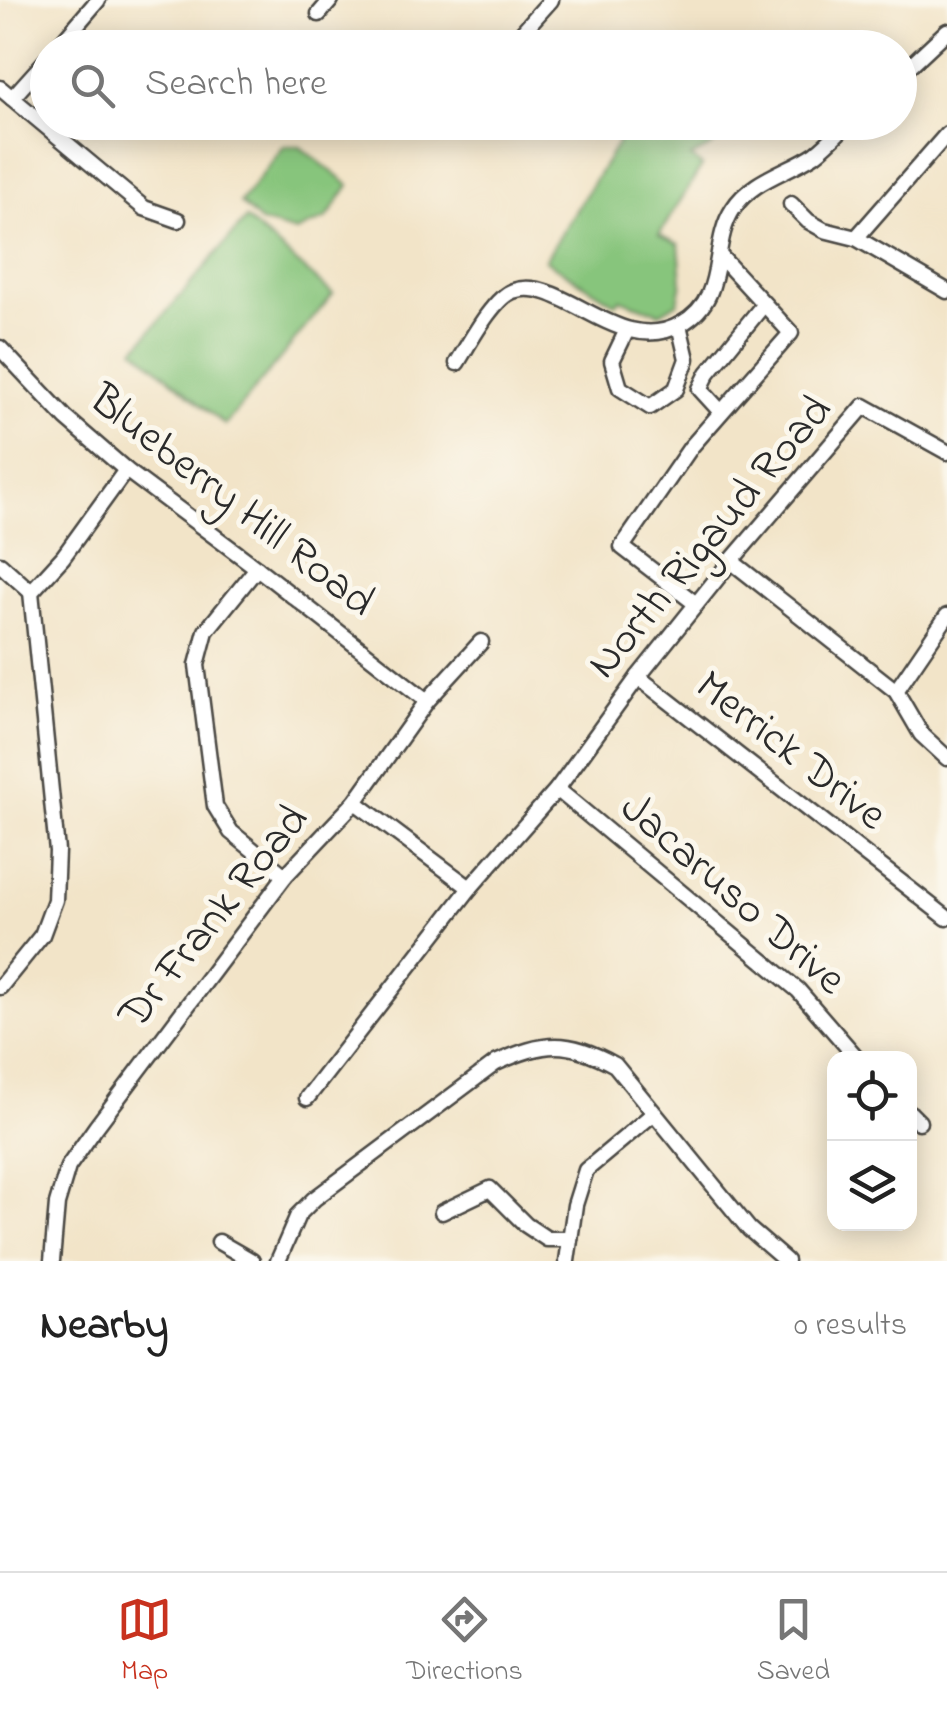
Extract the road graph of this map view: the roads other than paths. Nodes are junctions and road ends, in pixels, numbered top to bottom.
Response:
1 (98, 0) edge
2 (331, 0) edge
3 (551, 0) edge
4 (319, 14) dead end
5 (72, 30) edge
6 (524, 30) edge
7 (947, 31) edge
8 (917, 60) edge
9 (30, 73) edge
10 (6, 94) edge
11 (30, 114) edge
12 (947, 134) edge
13 (62, 140) edge
14 (830, 140) edge
15 (791, 204) dead end
16 (178, 220) dead end
17 (856, 238) junction
18 (720, 256) junction
19 (947, 291) edge
20 (764, 304) junction
21 (680, 325) junction
22 (627, 330) junction
23 (0, 348) edge
24 (457, 363) dead end
25 (722, 412) junction
26 (947, 452) edge
27 (126, 470) junction
28 (730, 561) junction
29 (0, 564) edge
30 (258, 568) junction
31 (30, 592) junction
32 (696, 604) junction
33 (947, 616) edge
34 (480, 642) dead end
35 (638, 677) junction
36 (896, 691) junction
37 (427, 701) junction
38 (947, 758) edge
39 (557, 789) junction
40 (355, 802) junction
41 (285, 876) junction
42 (470, 888) junction
43 (947, 918) edge
44 (0, 987) edge
45 (851, 1051) edge
46 (307, 1098) dead end
47 (652, 1114) junction
48 (442, 1212) dead end
49 (570, 1239) junction
50 (219, 1242) dead end
51 (52, 1261) edge
52 (252, 1261) edge
53 (278, 1261) edge
54 (567, 1261) edge
55 (786, 1261) edge

1 - 5 street
2 - 4 street
3 - 6 street
7 - 8 street
9 - 10 street
10 - 11 street
12 - 17 street
13 - 16 street
14 - 18 street
15 - 17 street
17 - 19 street
18 - 20 street
18 - 21 street
20 - 25 street
20 - 25 street
21 - 22 street
21 - 22 street
22 - 24 street
23 - 27 street, Blueberry Hill Road
25 - 32 street
26 - 28 street, North Rigaud Road
27 - 30 street, Blueberry Hill Road
27 - 31 street
28 - 32 street, North Rigaud Road
28 - 36 street
29 - 31 street
30 - 37 street, Blueberry Hill Road
30 - 41 street
31 - 44 street
32 - 35 street, North Rigaud Road
33 - 36 street
34 - 37 street, Dr Frank Road
35 - 39 street, North Rigaud Road
35 - 43 street, Merrick Drive
36 - 38 street
37 - 40 street, Dr Frank Road
39 - 42 street, North Rigaud Road
39 - 45 street, Jacaruso Drive
40 - 41 street, Dr Frank Road
40 - 42 street
41 - 51 street, Dr Frank Road
42 - 46 street, North Rigaud Road
47 - 49 street
47 - 53 street
47 - 55 street
48 - 49 street
49 - 54 street
50 - 52 street

